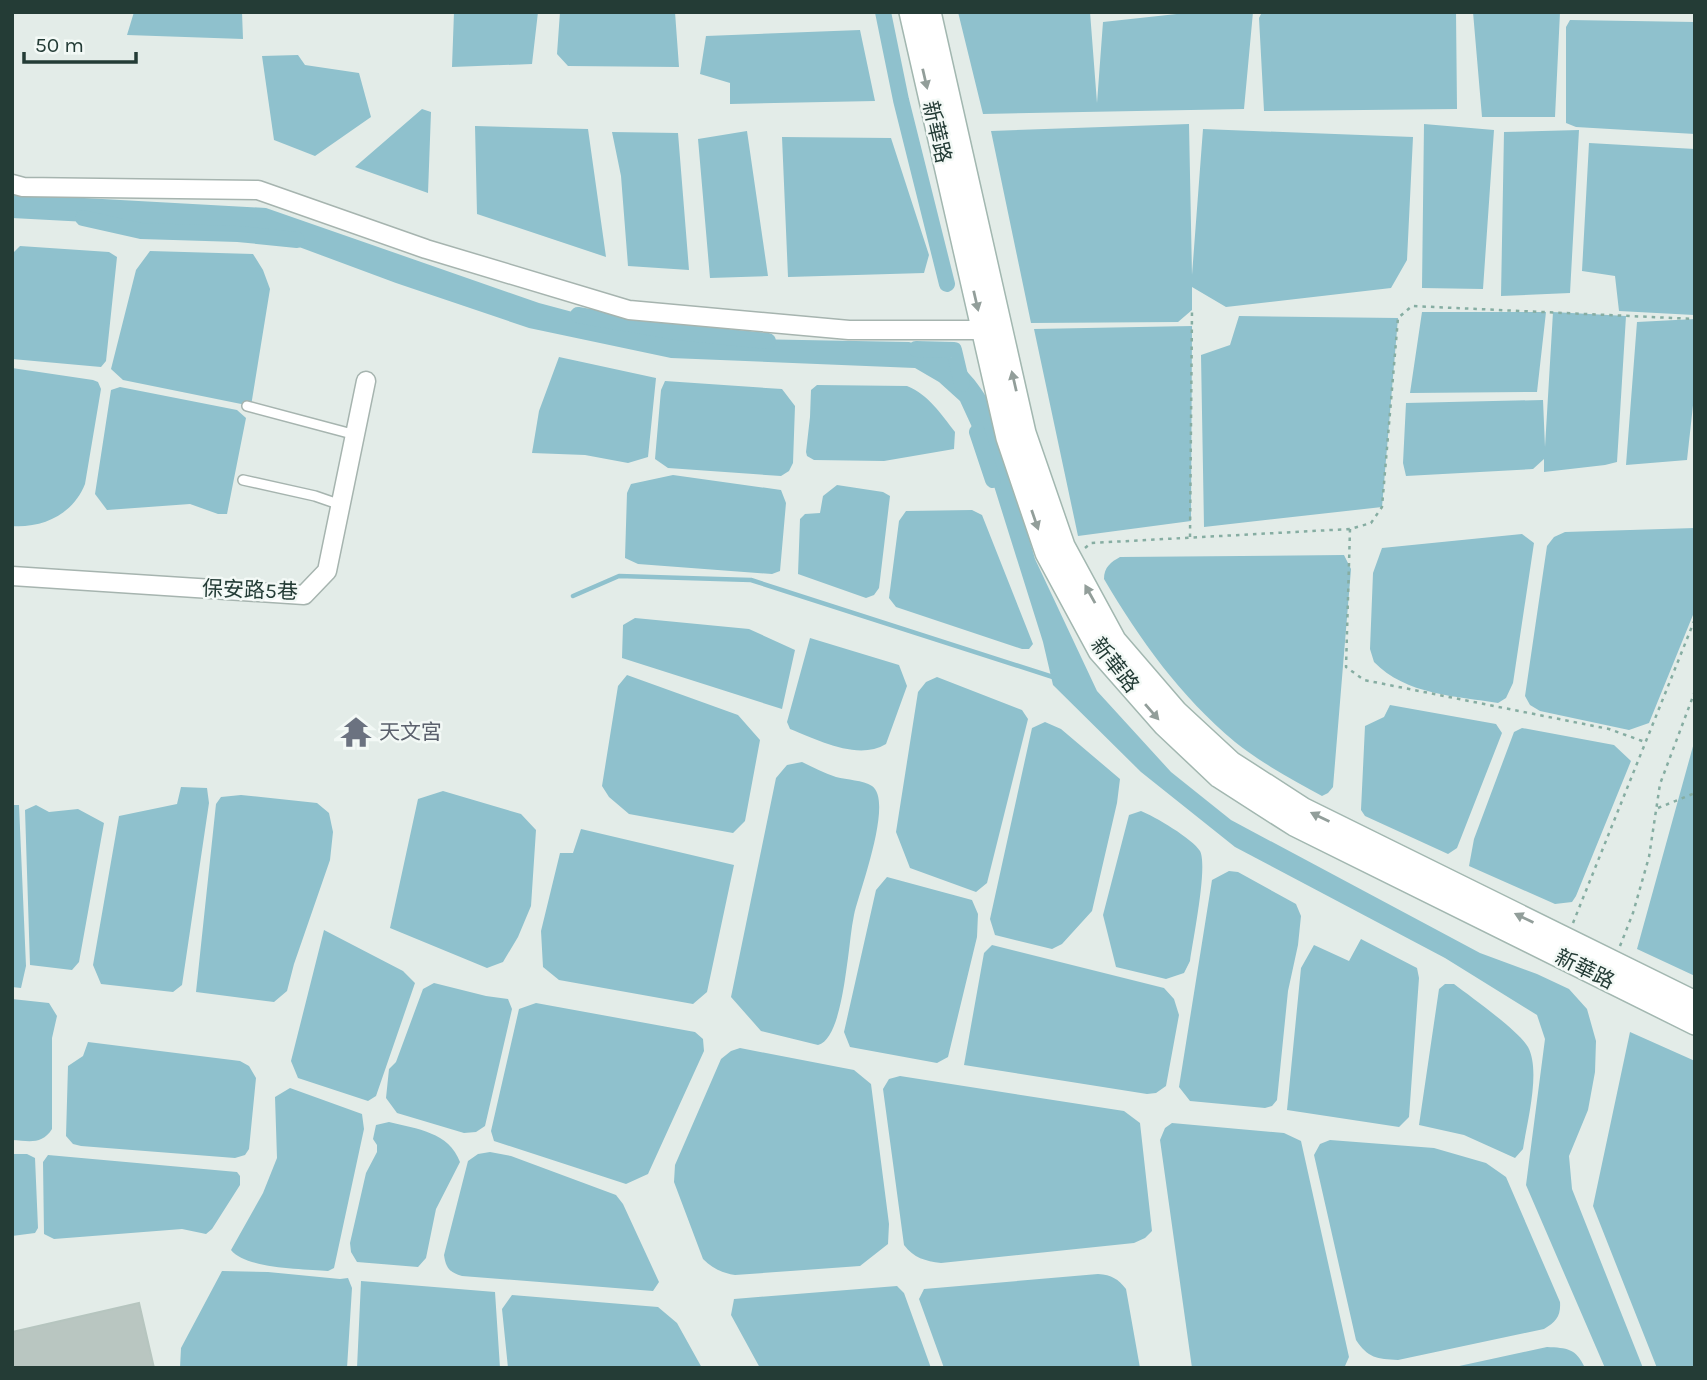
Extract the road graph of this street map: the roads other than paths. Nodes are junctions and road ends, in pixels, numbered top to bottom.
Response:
1 (910, 12) edge
2 (930, 12) edge
3 (12, 184) edge
4 (982, 330) junction
5 (366, 381) dead end
6 (247, 407) dead end
7 (356, 435) junction
8 (243, 480) dead end
9 (341, 505) junction
10 (12, 576) edge
11 (1695, 1003) edge
12 (1695, 1024) edge

1 -> 4 street, 新華路
11 -> 2 street, 新華路
3 - 4 street
4 -> 12 street, 新華路
5 - 7 street, 保安路5巷
6 - 7 lane
7 - 9 street, 保安路5巷
8 - 9 lane
9 - 10 street, 保安路5巷

